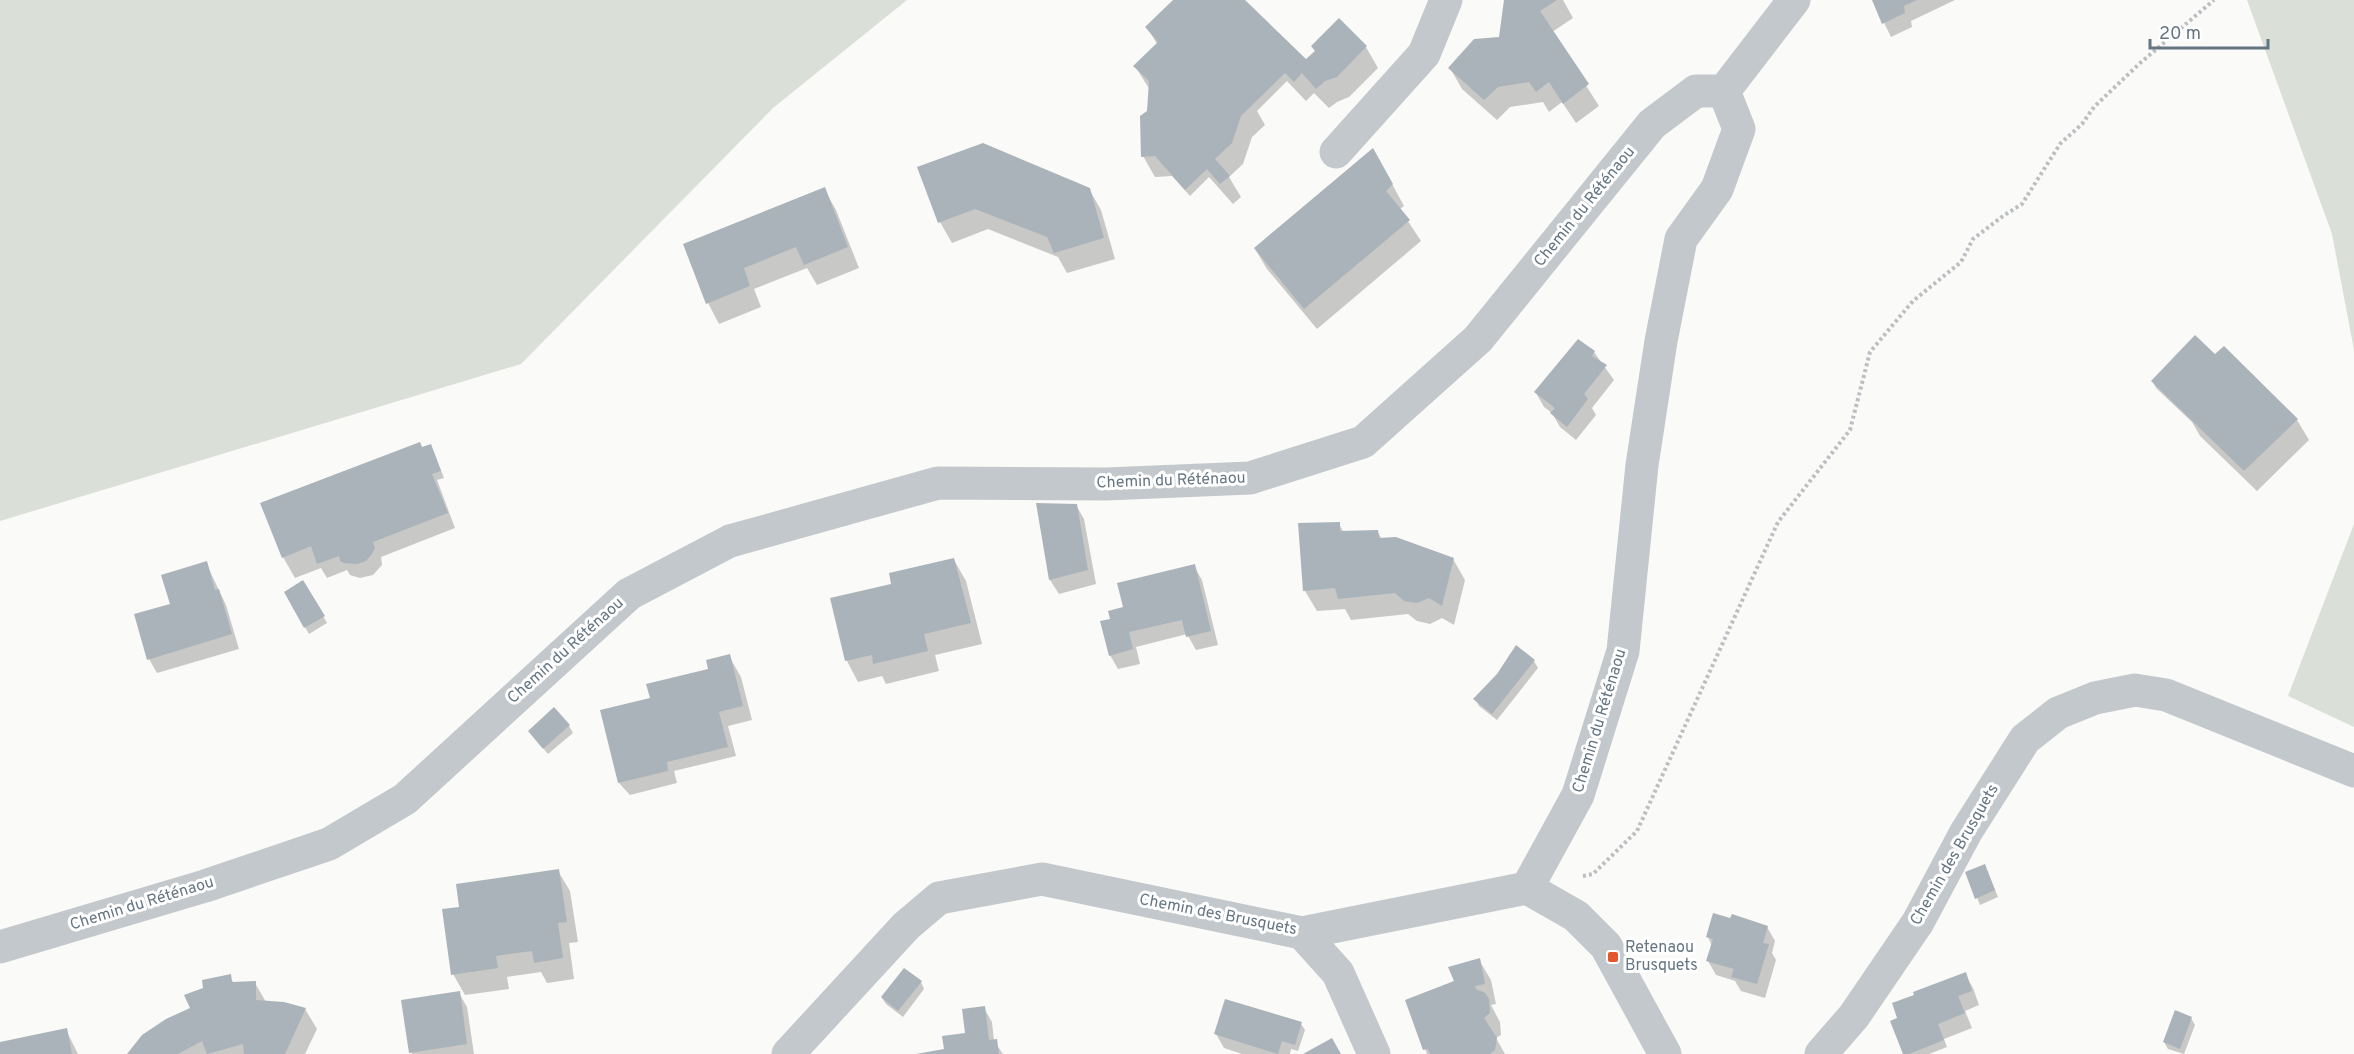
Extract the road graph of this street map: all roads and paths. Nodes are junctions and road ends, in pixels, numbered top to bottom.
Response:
1 (1446, 0) edge
2 (1794, 0) edge
3 (2214, 0) edge
4 (1725, 91) junction
5 (1336, 152) dead end
6 (2354, 771) edge
7 (1582, 876) dead end
8 (1527, 888) junction
9 (1302, 933) junction
10 (0, 946) edge
11 (788, 1054) edge
12 (1374, 1054) edge
13 (1665, 1054) edge
14 (1821, 1054) edge

1 - 5 street
2 - 4 street
3 - 7 path
4 - 8 street, Chemin du Réténaou
4 - 10 street, Chemin du Réténaou
6 - 14 street, Chemin des Brusquets
8 - 9 street, Chemin des Brusquets
8 - 13 street
9 - 11 street, Chemin des Brusquets
9 - 12 street

